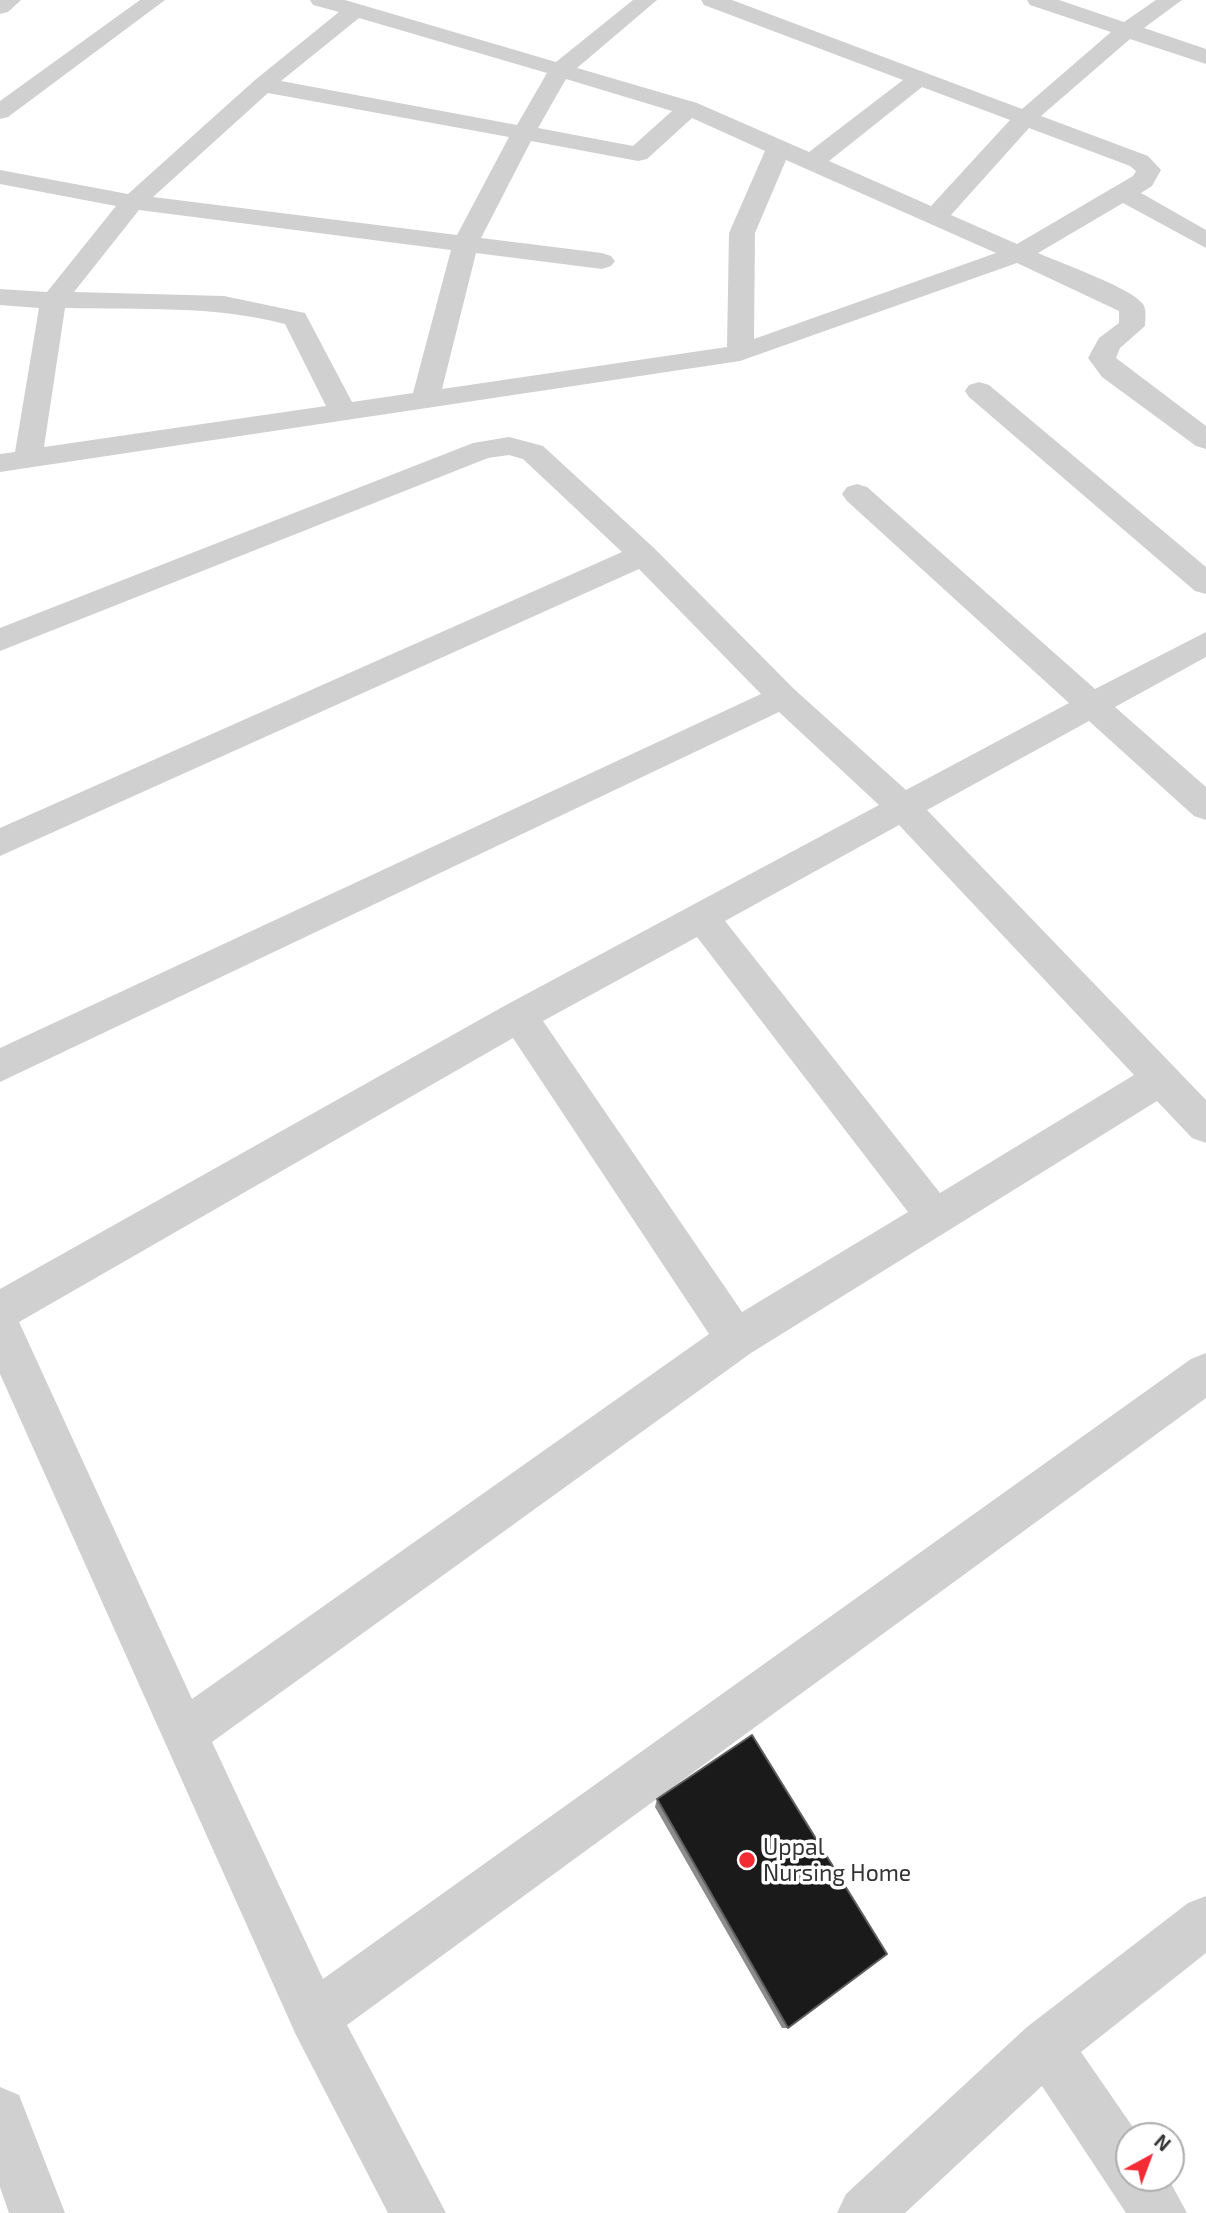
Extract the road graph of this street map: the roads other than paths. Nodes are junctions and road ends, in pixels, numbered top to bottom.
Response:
1 (10, 0) edge
2 (154, 0) edge
3 (321, 0) edge
4 (646, 0) edge
5 (712, 0) edge
6 (1038, 0) edge
7 (1171, 0) edge
8 (0, 7) edge
9 (355, 10) junction
10 (1128, 29) junction
11 (1206, 57) edge
12 (561, 70) junction
13 (921, 76) junction
14 (262, 85) junction
15 (689, 107) junction
16 (0, 112) edge
17 (1026, 117) junction
18 (523, 134) junction
19 (779, 148) junction
20 (812, 162) junction
21 (0, 177) edge
22 (1123, 193) junction
23 (133, 202) junction
24 (935, 217) junction
25 (1206, 240) edge
26 (464, 245) junction
27 (1018, 254) junction
28 (602, 261) dead end
29 (0, 297) edge
30 (53, 302) junction
31 (740, 353) junction
32 (979, 391) dead end
33 (425, 400) junction
34 (344, 412) junction
35 (1206, 440) edge
36 (28, 460) junction
37 (0, 463) edge
38 (857, 494) dead end
39 (643, 555) junction
40 (1206, 584) edge
41 (0, 640) edge
42 (1206, 643) edge
43 (783, 697) junction
44 (1092, 705) junction
45 (903, 807) junction
46 (1206, 807) edge
47 (0, 843) edge
48 (702, 917) junction
49 (519, 1016) junction
50 (0, 1066) edge
51 (1162, 1078) junction
52 (1206, 1126) edge
53 (935, 1217) junction
54 (0, 1311) edge
55 (0, 1326) edge
56 (736, 1339) junction
57 (1206, 1373) edge
58 (183, 1734) junction
59 (1206, 1920) edge
60 (314, 2017) junction
61 (1046, 2046) junction
62 (0, 2114) edge
63 (1115, 2148) edge
64 (1145, 2192) edge
65 (37, 2213) edge
66 (418, 2213) edge
67 (865, 2213) edge
68 (1159, 2213) edge

1 - 8 street
2 - 16 street
3 - 9 street
4 - 12 street
5 - 13 street
6 - 10 street
7 - 10 street
9 - 12 street
9 - 14 street
10 - 11 street
10 - 17 street
12 - 15 street
12 - 18 street
13 - 17 street
13 - 20 street
14 - 18 street
14 - 23 street
15 - 18 street
15 - 19 street
17 - 22 street
17 - 24 street
18 - 26 street
19 - 20 street
19 - 31 street
20 - 24 street
21 - 23 street
22 - 25 street
22 - 27 street
23 - 26 street
23 - 30 street
24 - 27 street
26 - 28 street
26 - 33 street
27 - 31 street
27 - 35 street
29 - 30 street
30 - 34 street
30 - 36 street
31 - 33 street
32 - 40 street
33 - 34 street
34 - 36 street
36 - 37 street
38 - 44 street
39 - 41 street
39 - 43 street
39 - 47 street
42 - 44 street
43 - 45 street
43 - 50 street
44 - 45 street
44 - 46 street
45 - 48 street
45 - 51 street
48 - 49 street
48 - 53 street
49 - 54 street
49 - 56 street
51 - 52 street
51 - 53 street
53 - 56 street
55 - 58 street
56 - 58 street
57 - 60 street
58 - 60 street
59 - 61 street
60 - 66 street
61 - 63 street
61 - 67 street
62 - 65 street
64 - 68 street

